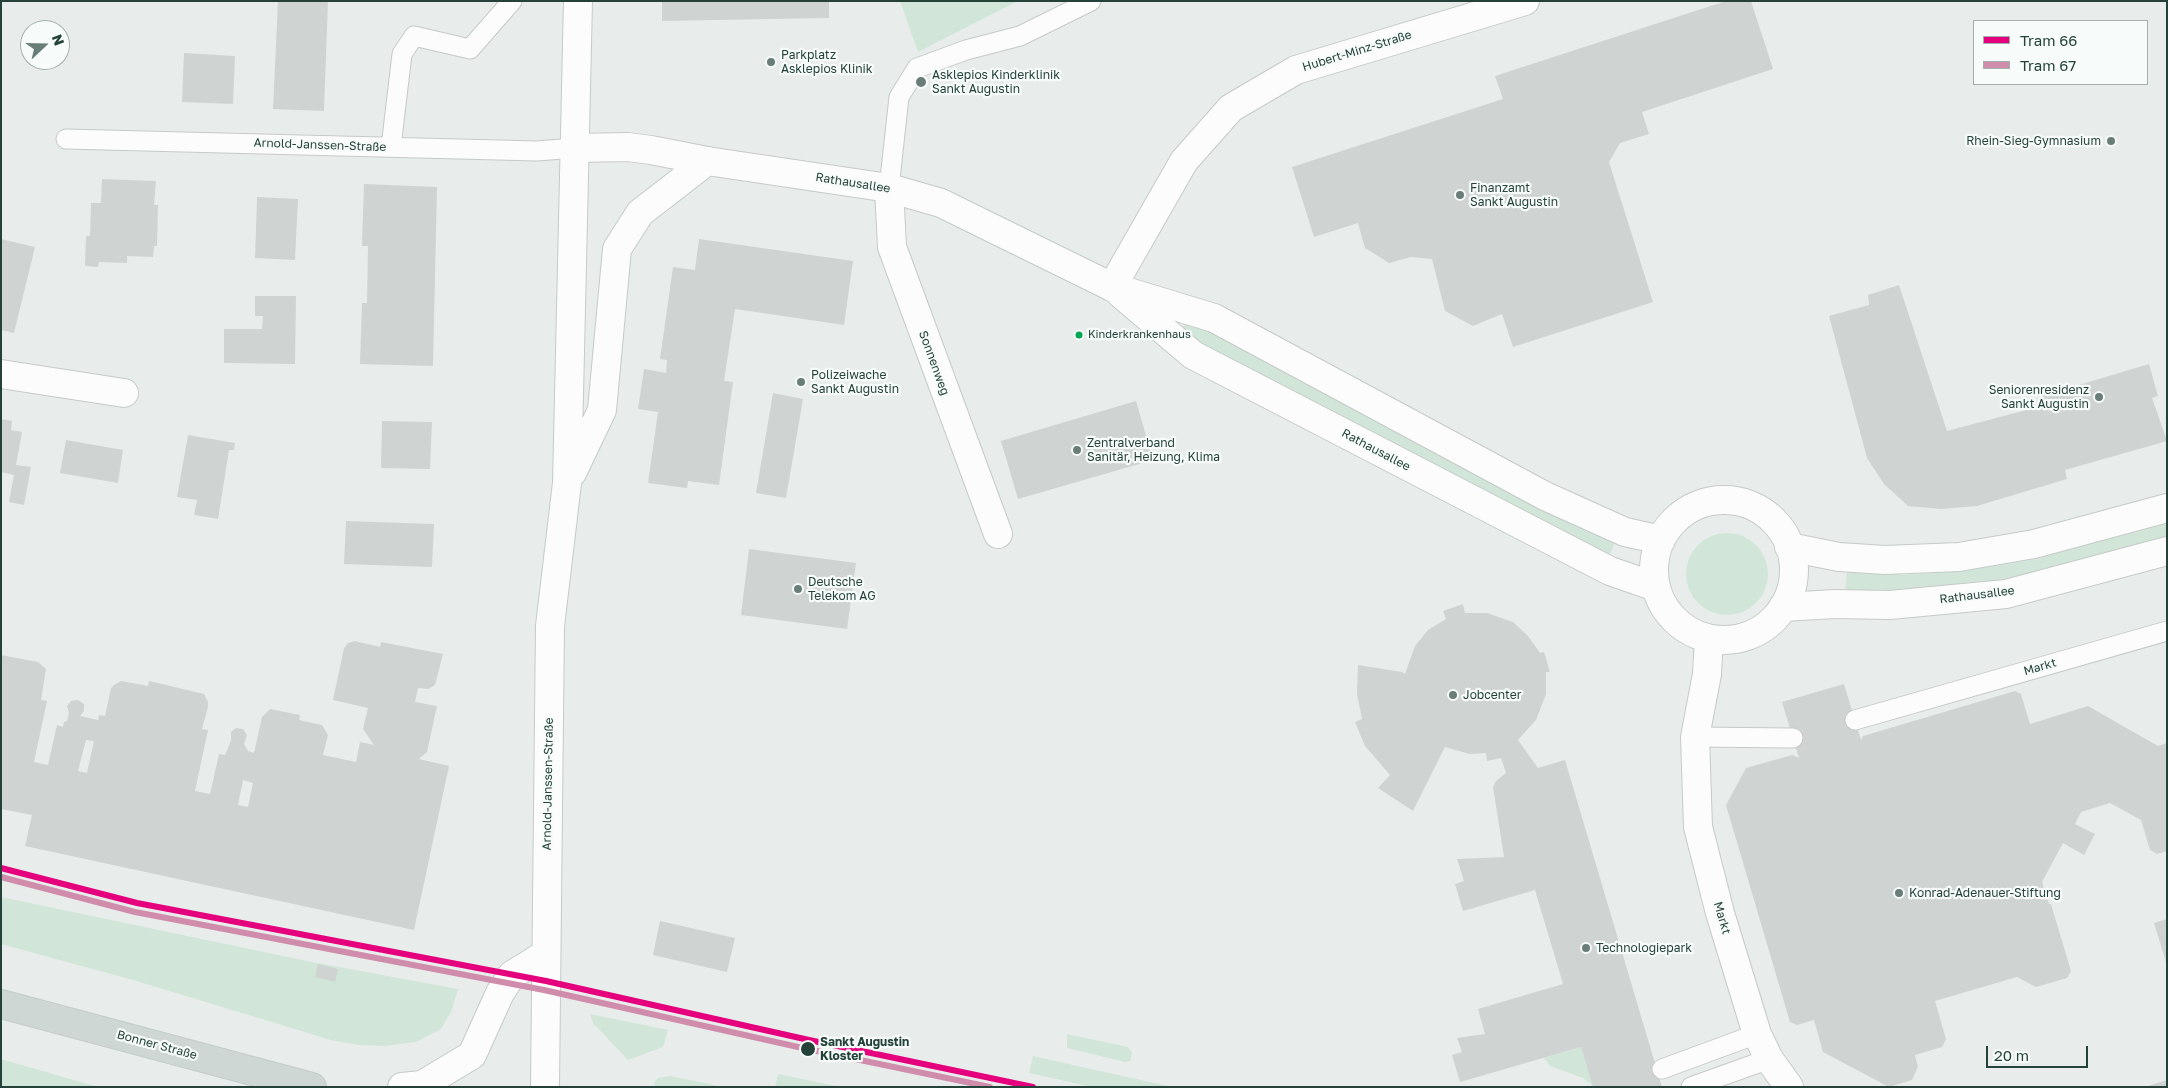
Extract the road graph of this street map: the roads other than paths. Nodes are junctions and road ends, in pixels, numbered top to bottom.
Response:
1 (512, 1) edge
2 (578, 1) edge
3 (1091, 1) edge
4 (1525, 1) edge
5 (66, 139) dead end
6 (391, 147) junction
7 (575, 148) junction
8 (707, 161) junction
9 (889, 188) junction
10 (1112, 287) junction
11 (1, 374) edge
12 (124, 393) dead end
13 (567, 483) junction
14 (2167, 508) edge
15 (998, 534) dead end
16 (1661, 540) junction
17 (1789, 548) junction
18 (2167, 551) edge
19 (1656, 587) junction
20 (1783, 607) junction
21 (2167, 631) edge
22 (1709, 639) junction
23 (1855, 720) dead end
24 (1695, 738) junction
25 (1793, 738) dead end
26 (546, 954) junction
27 (1, 1004) edge
28 (1758, 1034) junction
29 (1769, 1059) junction
30 (1662, 1070) dead end
31 (312, 1087) edge
32 (402, 1087) edge
33 (546, 1087) edge
34 (1691, 1087) edge
35 (1789, 1087) edge

1 - 6 lane
2 - 7 street, Arnold-Janssen-Straße
3 - 9 lane
4 - 10 street, Hubert-Minz-Straße
5 - 6 lane, Arnold-Janssen-Straße
6 - 7 lane, Arnold-Janssen-Straße
7 - 8 street, Rathausallee
7 - 13 street, Arnold-Janssen-Straße
8 - 9 street, Rathausallee
8 - 13 street, Arnold-Janssen-Straße
9 - 10 street, Rathausallee
9 - 15 street, Sonnenweg
10 - 16 street, Rathausallee
10 - 19 street, Rathausallee
11 - 12 street
13 - 26 street, Arnold-Janssen-Straße
14 - 17 street
16 - 17 street
16 - 19 street
17 - 20 street
18 - 20 street, Rathausallee
19 - 22 street
20 - 22 street
21 - 23 lane, Markt
22 - 24 street, Markt
24 - 25 lane
24 - 28 street, Markt
26 - 32 street
26 - 33 street, Arnold-Janssen-Straße
27 - 31 main road, Bonner Straße
28 - 29 street, Markt
28 - 30 lane
29 - 34 lane
29 - 35 street, Markt

